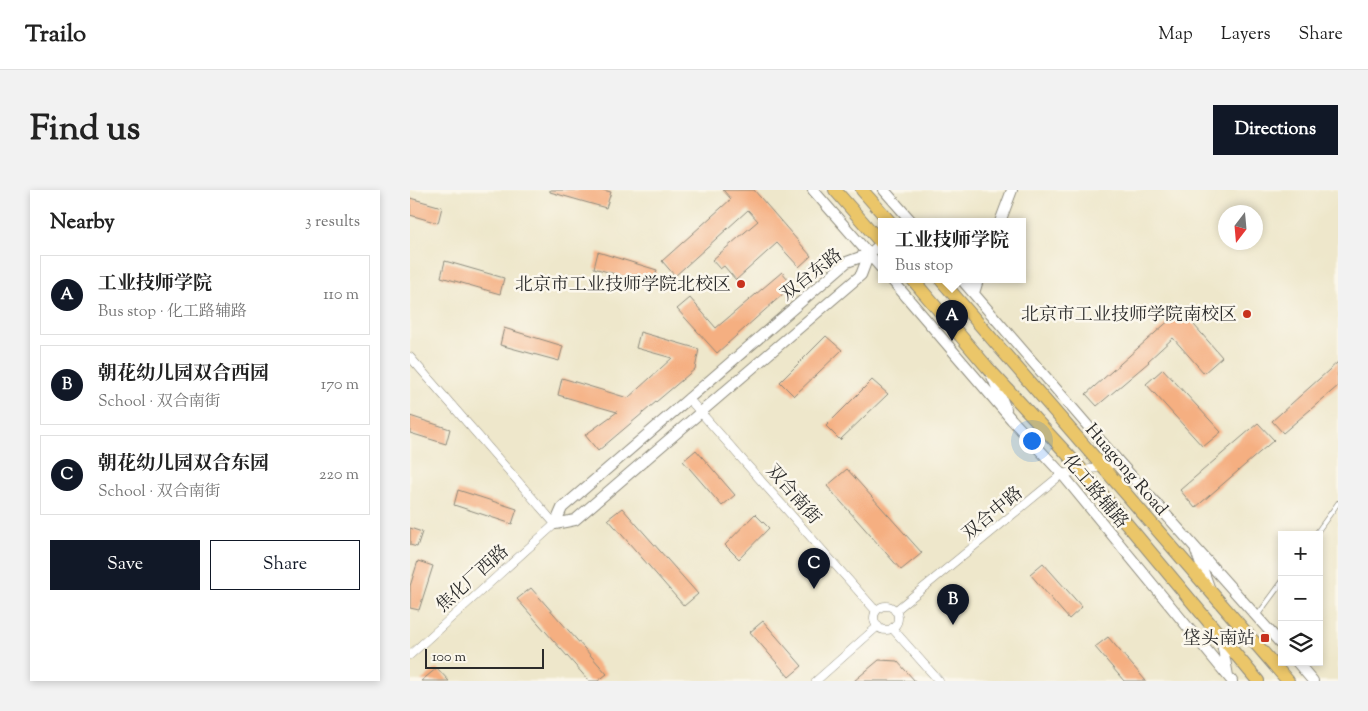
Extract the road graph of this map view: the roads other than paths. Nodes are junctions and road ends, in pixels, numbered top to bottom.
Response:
1 (813, 190) edge
2 (835, 190) edge
3 (862, 190) edge
4 (884, 190) edge
5 (1012, 190) edge
6 (886, 218) edge
7 (907, 218) edge
8 (1002, 218) edge
9 (878, 239) edge
10 (878, 247) edge
11 (869, 254) junction
12 (878, 264) edge
13 (895, 283) edge
14 (916, 283) edge
15 (944, 283) edge
16 (965, 283) edge
17 (977, 283) edge
18 (974, 293) junction
19 (410, 357) edge
20 (987, 367) junction
21 (688, 398) junction
22 (701, 412) junction
23 (1012, 420) junction
24 (1119, 462) junction
25 (1102, 467) junction
26 (1082, 470) junction
27 (1062, 474) junction
28 (1338, 503) edge
29 (554, 524) junction
30 (1318, 531) edge
31 (1194, 546) junction
32 (1278, 587) edge
33 (1211, 592) junction
34 (876, 611) junction
35 (896, 612) junction
36 (1257, 616) junction
37 (878, 626) junction
38 (892, 628) junction
39 (1222, 638) junction
40 (1278, 640) edge
41 (410, 655) edge
42 (1300, 666) edge
43 (1230, 679) edge
44 (816, 681) edge
45 (940, 681) edge
46 (1258, 681) edge
47 (1288, 681) edge
48 (1313, 681) edge

1 - 11 street
2 - 9 main road
3 - 6 main road
4 - 7 street
5 - 8 street
10 - 11 street
11 - 12 street
11 - 21 street, 双台东路
11 - 22 street, 双台东路
13 - 23 street, 化工路辅路
14 - 20 main road, Huagong Road
15 - 25 main road, Huagong Road
16 - 18 street, 化工路辅路
17 - 18 street
18 - 24 street, 化工路辅路
19 - 29 street
20 - 23 street
20 - 26 main road, Huagong Road
21 - 22 street, 双合南街
21 - 29 street, 双台东路
22 - 29 street, 双台东路
22 - 34 street, 双合南街
23 - 27 street, 化工路辅路
24 - 25 street, 双合中路
24 - 31 street, 化工路辅路
25 - 26 street, 双合中路
25 - 33 main road, Huagong Road
26 - 27 street, 双合中路
26 - 39 main road, Huagong Road
27 - 35 street, 双合中路
27 - 43 street, 化工路辅路
28 - 30 lane
29 - 41 street, 焦化厂西路
31 - 33 street
31 - 36 street, 化工路辅路
32 - 36 lane
33 - 47 main road, Huagong Road
34 - 35 street
34 - 37 street
35 - 38 street
36 - 40 street, 化工路辅路
37 - 38 street
37 - 44 street
38 - 45 street
39 - 43 street
39 - 46 main road, Huagong Road
42 - 48 street

